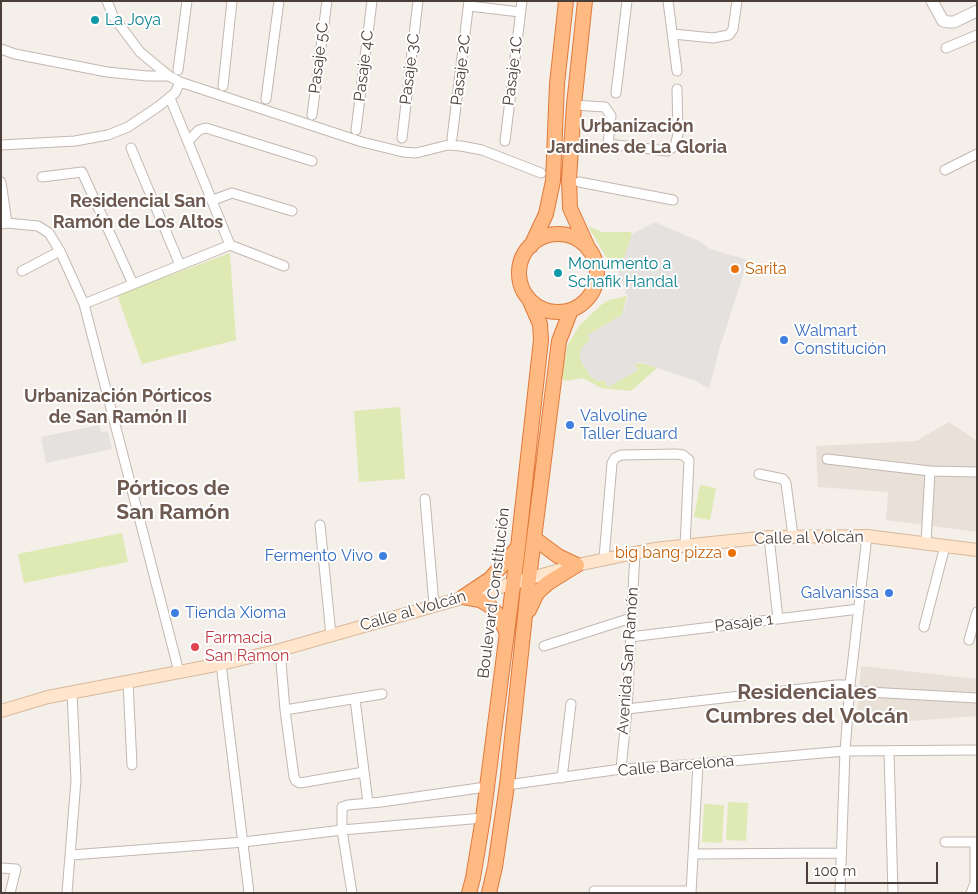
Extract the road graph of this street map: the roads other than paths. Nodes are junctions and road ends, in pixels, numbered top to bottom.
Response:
1 (107, 1) edge
2 (186, 1) edge
3 (232, 1) edge
4 (279, 1) edge
5 (326, 1) edge
6 (372, 1) edge
7 (418, 1) edge
8 (522, 1) edge
9 (566, 1) edge
10 (585, 1) edge
11 (628, 1) edge
12 (668, 1) edge
13 (737, 1) edge
14 (932, 1) edge
15 (469, 4) edge
16 (520, 12) junction
17 (976, 14) edge
18 (673, 34) junction
19 (977, 35) edge
20 (946, 48) dead end
21 (1, 49) edge
22 (178, 70) dead end
23 (677, 71) dead end
24 (169, 76) junction
25 (180, 82) junction
26 (222, 86) dead end
27 (678, 89) dead end
28 (616, 93) dead end
29 (170, 98) junction
30 (266, 99) dead end
31 (574, 105) junction
32 (312, 115) dead end
33 (356, 130) dead end
34 (402, 138) dead end
35 (452, 138) dead end
36 (188, 141) junction
37 (505, 141) dead end
38 (1, 145) edge
39 (131, 148) dead end
40 (977, 154) edge
41 (312, 161) dead end
42 (945, 170) dead end
43 (540, 173) dead end
44 (42, 177) dead end
45 (1, 182) edge
46 (579, 182) dead end
47 (213, 200) junction
48 (673, 200) dead end
49 (292, 211) dead end
50 (4, 223) edge
51 (230, 245) junction
52 (530, 246) junction
53 (589, 250) junction
54 (60, 251) junction
55 (180, 265) junction
56 (284, 266) dead end
57 (22, 271) dead end
58 (133, 284) junction
59 (529, 299) junction
60 (84, 304) junction
61 (571, 310) junction
62 (827, 459) dead end
63 (930, 471) junction
64 (976, 472) edge
65 (759, 474) dead end
66 (425, 499) dead end
67 (320, 525) dead end
68 (793, 536) junction
69 (867, 536) junction
70 (769, 537) junction
71 (535, 539) junction
72 (926, 543) junction
73 (685, 546) junction
74 (945, 546) junction
75 (518, 547) junction
76 (977, 550) edge
77 (635, 552) junction
78 (604, 558) junction
79 (577, 565) junction
80 (528, 578) junction
81 (513, 583) junction
82 (463, 597) junction
83 (434, 605) junction
84 (859, 609) junction
85 (977, 612) edge
86 (631, 618) junction
87 (778, 619) junction
88 (924, 627) dead end
89 (523, 630) junction
90 (506, 631) junction
91 (331, 635) junction
92 (630, 637) junction
93 (969, 640) dead end
94 (544, 646) dead end
95 (280, 650) junction
96 (220, 664) junction
97 (179, 672) junction
98 (128, 682) junction
99 (850, 688) junction
100 (72, 692) junction
101 (382, 694) dead end
102 (977, 698) edge
103 (355, 699) junction
104 (571, 704) dead end
105 (627, 709) junction
106 (285, 710) junction
107 (1, 711) edge
108 (977, 750) edge
109 (845, 751) junction
110 (889, 751) junction
111 (698, 764) junction
112 (132, 765) dead end
113 (621, 770) junction
114 (364, 772) junction
115 (562, 778) junction
116 (507, 785) junction
117 (486, 787) junction
118 (368, 803) junction
119 (482, 818) junction
120 (342, 830) junction
121 (244, 842) junction
122 (945, 842) dead end
123 (976, 842) edge
124 (840, 853) junction
125 (71, 854) junction
126 (693, 854) junction
127 (1, 868) edge
128 (594, 891) dead end
129 (691, 892) edge
130 (10, 893) edge
131 (67, 893) edge
132 (249, 893) edge
133 (352, 893) edge
134 (469, 893) edge
135 (489, 893) edge
136 (840, 893) edge
137 (893, 893) edge
138 (971, 893) edge

1 - 24 street
2 - 22 street
3 - 26 street
4 - 30 street
5 - 32 street, Pasaje 5C
6 - 33 street, Pasaje 4C
7 - 34 street, Pasaje 3C
8 - 16 street, Pasaje 1C
9 - 52 highway
10 - 31 highway
11 - 28 street
12 - 18 street
13 - 18 street
14 - 17 street
15 - 16 street
15 - 35 street, Pasaje 2C
16 - 37 street, Pasaje 1C
18 - 23 street
19 - 20 street
21 - 24 street
24 - 25 street
25 - 29 street
25 - 43 street
27 - 31 street
29 - 36 street
29 - 38 street
31 - 53 highway
36 - 41 street
36 - 47 street
39 - 55 street
40 - 42 street
44 - 58 street
45 - 50 street
46 - 48 street
47 - 49 street
47 - 51 street
50 - 54 street
51 - 55 street
51 - 56 street
52 - 53 highway
52 - 59 highway
53 - 61 highway
54 - 57 street
54 - 60 street
55 - 58 street
58 - 60 street
59 - 61 highway
59 - 75 highway, Boulevard Constitución
60 - 97 street
61 - 71 highway, Boulevard Constitución
62 - 63 street
63 - 64 street
63 - 72 street
65 - 68 street
66 - 83 street
67 - 91 street
68 - 69 main road, Calle al Volcán
68 - 70 main road, Calle al Volcán
69 - 72 main road, Calle al Volcán
69 - 84 street
70 - 73 main road, Calle al Volcán
70 - 87 street
71 - 79 highway
71 - 80 highway, Boulevard Constitución
72 - 74 main road, Calle al Volcán
73 - 77 main road, Calle al Volcán
73 - 78 street
74 - 76 main road, Calle al Volcán
74 - 88 street
75 - 81 highway, Boulevard Constitución
75 - 82 highway
77 - 78 main road, Calle al Volcán
77 - 86 street, Avenida San Ramón
78 - 79 main road, Calle al Volcán
79 - 80 main road, Calle al Volcán
79 - 89 highway
80 - 81 main road, Calle al Volcán
80 - 89 highway, Boulevard Constitución
81 - 82 main road, Calle al Volcán
81 - 90 highway, Boulevard Constitución
82 - 83 main road, Calle al Volcán
82 - 90 highway
83 - 91 main road, Calle al Volcán
84 - 87 street, Pasaje 1
84 - 99 street
85 - 93 street
86 - 92 street, Avenida San Ramón
86 - 94 street
87 - 92 street, Pasaje 1
89 - 116 highway, Boulevard Constitución
90 - 117 highway, Boulevard Constitución
91 - 95 main road, Calle al Volcán
92 - 105 street, Avenida San Ramón
95 - 96 main road, Calle al Volcán
95 - 106 street
96 - 97 main road, Calle al Volcán
96 - 121 street
97 - 98 main road, Calle al Volcán
98 - 100 main road, Calle al Volcán
98 - 112 street
99 - 102 street
99 - 105 street
99 - 109 street
100 - 107 main road, Calle al Volcán
100 - 125 street
101 - 103 street
103 - 106 street
103 - 114 street
104 - 115 street
105 - 113 street, Avenida San Ramón
106 - 114 street
108 - 110 street, Calle Barcelona
109 - 110 street, Calle Barcelona
109 - 111 street, Calle Barcelona
109 - 124 street
110 - 137 street
111 - 113 street, Calle Barcelona
111 - 126 street
113 - 115 street, Calle Barcelona
114 - 118 street
115 - 116 street, Calle Barcelona
116 - 135 highway, Boulevard Constitución
117 - 118 street
117 - 119 highway, Boulevard Constitución
118 - 120 street
119 - 120 street
119 - 134 highway, Boulevard Constitución
120 - 121 street
120 - 133 street
121 - 125 street
121 - 132 street
122 - 123 street
123 - 138 street
124 - 126 street
124 - 136 street
125 - 131 street
126 - 129 street
127 - 130 street
128 - 129 street

